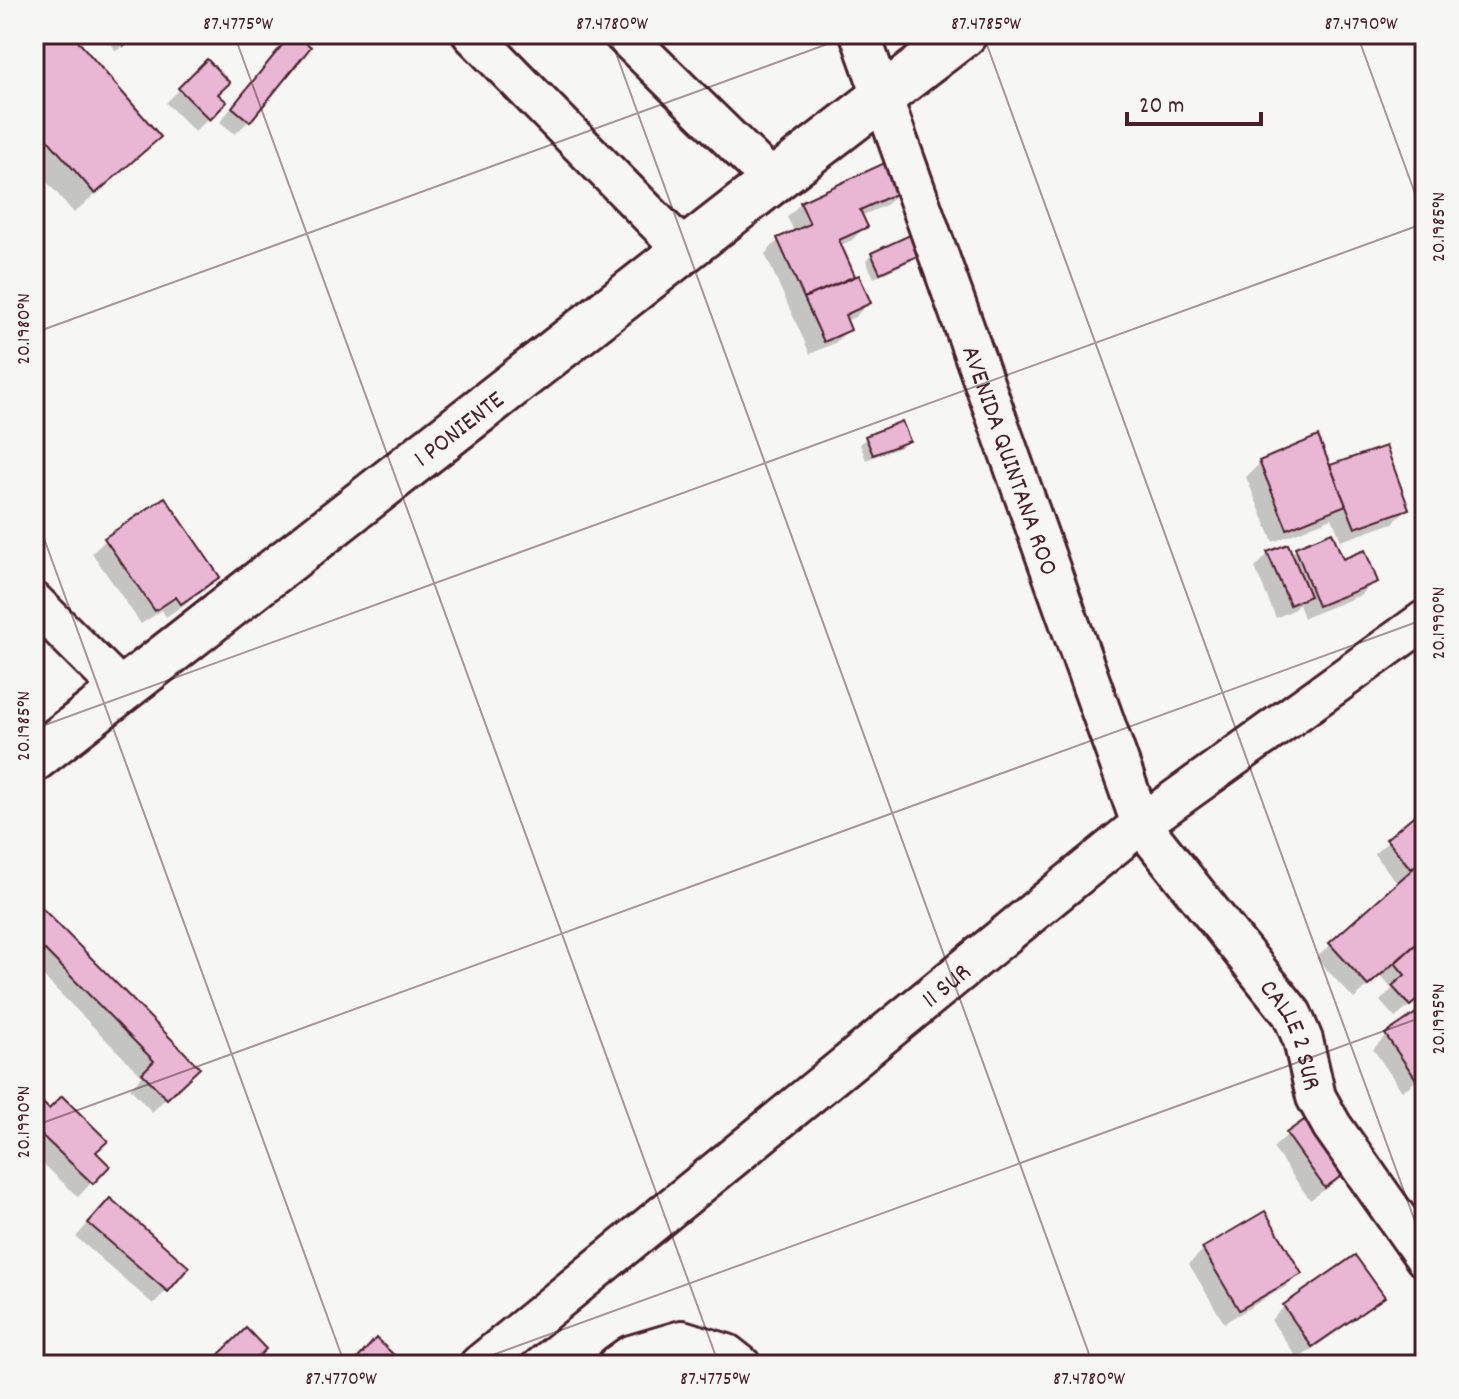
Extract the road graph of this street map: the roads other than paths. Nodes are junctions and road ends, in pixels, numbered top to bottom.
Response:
1 (472, 34) edge
2 (623, 34) edge
3 (860, 34) edge
4 (964, 34) edge
5 (882, 96) junction
6 (773, 181) junction
7 (685, 251) junction
8 (34, 602) edge
9 (1425, 620) edge
10 (122, 690) junction
11 (34, 759) edge
12 (1141, 824) junction
13 (1425, 1258) edge
14 (479, 1365) edge
15 (617, 1365) edge
16 (741, 1365) edge

1 - 7 street
2 - 6 street
3 - 5 street, AVENIDA QUINTANA ROO
4 - 5 street, 1 PONIENTE
5 - 6 street, 1 PONIENTE
5 - 12 street, AVENIDA QUINTANA ROO
6 - 7 street, 1 PONIENTE
7 - 10 street, 1 PONIENTE
8 - 10 street
9 - 12 street, 11 SUR
10 - 11 street, 1 PONIENTE
12 - 13 street, CALLE 2 SUR
12 - 14 street, 11 SUR
15 - 16 street

